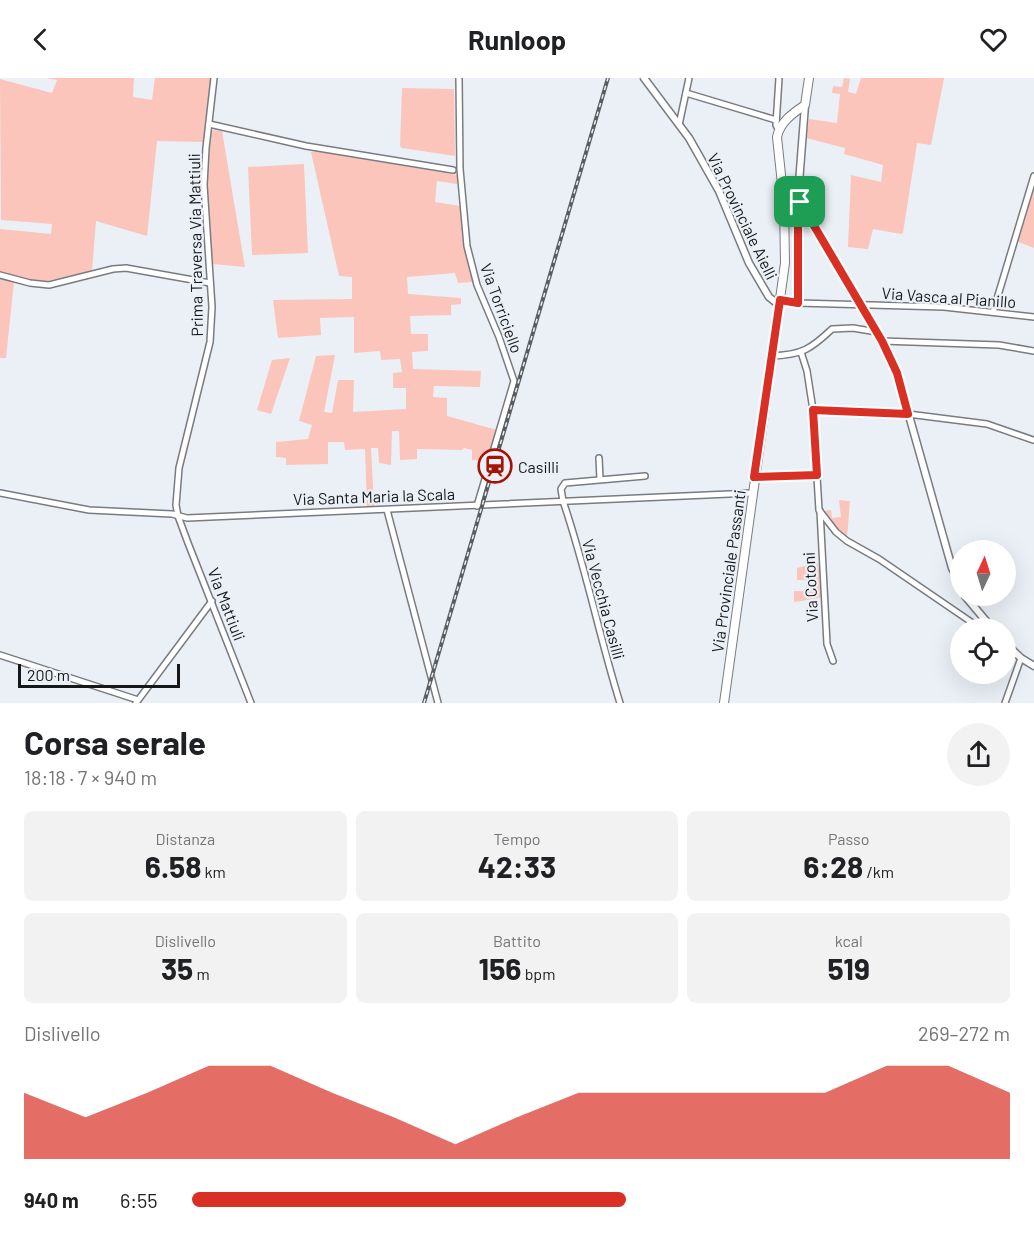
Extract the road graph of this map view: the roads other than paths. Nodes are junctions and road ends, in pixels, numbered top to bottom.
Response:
1 (214, 78) edge
2 (459, 78) edge
3 (644, 78) edge
4 (689, 78) edge
5 (779, 78) edge
6 (809, 78) edge
7 (686, 93) junction
8 (805, 105) junction
9 (776, 120) junction
10 (209, 124) junction
11 (679, 125) junction
12 (778, 129) junction
13 (453, 170) dead end
14 (1034, 176) edge
15 (800, 202) junction
16 (0, 275) edge
17 (210, 283) junction
18 (779, 302) junction
19 (798, 303) junction
20 (862, 305) junction
21 (993, 312) junction
22 (1034, 317) edge
23 (877, 332) junction
24 (882, 341) junction
25 (1034, 351) edge
26 (801, 352) junction
27 (771, 356) junction
28 (813, 410) junction
29 (908, 414) junction
30 (1033, 440) edge
31 (599, 458) dead end
32 (817, 475) junction
33 (645, 476) dead end
34 (754, 477) junction
35 (600, 479) junction
36 (752, 492) junction
37 (0, 493) edge
38 (562, 501) junction
39 (477, 506) junction
40 (387, 510) junction
41 (819, 510) junction
42 (178, 516) junction
43 (950, 561) edge
44 (212, 601) junction
45 (973, 606) edge
46 (965, 618) edge
47 (984, 618) edge
48 (1016, 653) edge
49 (0, 655) edge
50 (1021, 658) junction
51 (833, 661) dead end
52 (1034, 666) edge
53 (137, 701) edge
54 (251, 703) edge
55 (438, 703) edge
56 (620, 703) edge
57 (724, 703) edge
58 (1005, 703) edge

1 - 10 street, Prima Traversa Via Mattiuli
2 - 39 street, Via Torriciello
3 - 11 street, Via Provinciale Aielli
4 - 7 street
5 - 9 street
6 - 8 main road
7 - 9 street
7 - 11 street
8 - 12 main road
8 - 15 street
9 - 12 street
10 - 13 street
10 - 17 street, Prima Traversa Via Mattiuli
11 - 18 street, Via Provinciale Aielli
12 - 18 main road, Via Provinciale Passanti
14 - 21 street
15 - 19 street
15 - 20 street
16 - 17 street
17 - 42 street, Prima Traversa Via Mattiuli
18 - 19 street, Via Vasca al Pianillo
18 - 27 main road, Via Provinciale Passanti
19 - 20 street, Via Vasca al Pianillo
20 - 21 street, Via Vasca al Pianillo
20 - 23 street
21 - 22 street, Via Vasca al Pianillo
23 - 24 street
23 - 26 street
24 - 25 street
24 - 29 street
26 - 27 street
26 - 28 street, Via Cotoni
27 - 34 main road, Via Provinciale Passanti
28 - 29 street
28 - 32 street, Via Cotoni
29 - 30 street
29 - 43 street
31 - 35 street
32 - 34 street
32 - 41 street, Via Cotoni
33 - 35 street
34 - 36 main road, Via Provinciale Passanti
35 - 38 street
36 - 38 street, Via Santa Maria la Scala
36 - 57 main road, Via Provinciale Passanti
37 - 42 street, Via Santa Maria la Scala
38 - 39 street, Via Santa Maria la Scala
38 - 56 street, Via Vecchia Casilli
39 - 40 street, Via Santa Maria la Scala
40 - 42 street, Via Santa Maria la Scala
40 - 55 street
41 - 46 street
41 - 51 street, Via Cotoni
42 - 44 street, Via Mattiuli
44 - 53 street
44 - 54 street, Via Mattiuli
45 - 47 street
48 - 50 street
49 - 53 street
50 - 52 street
50 - 58 street

